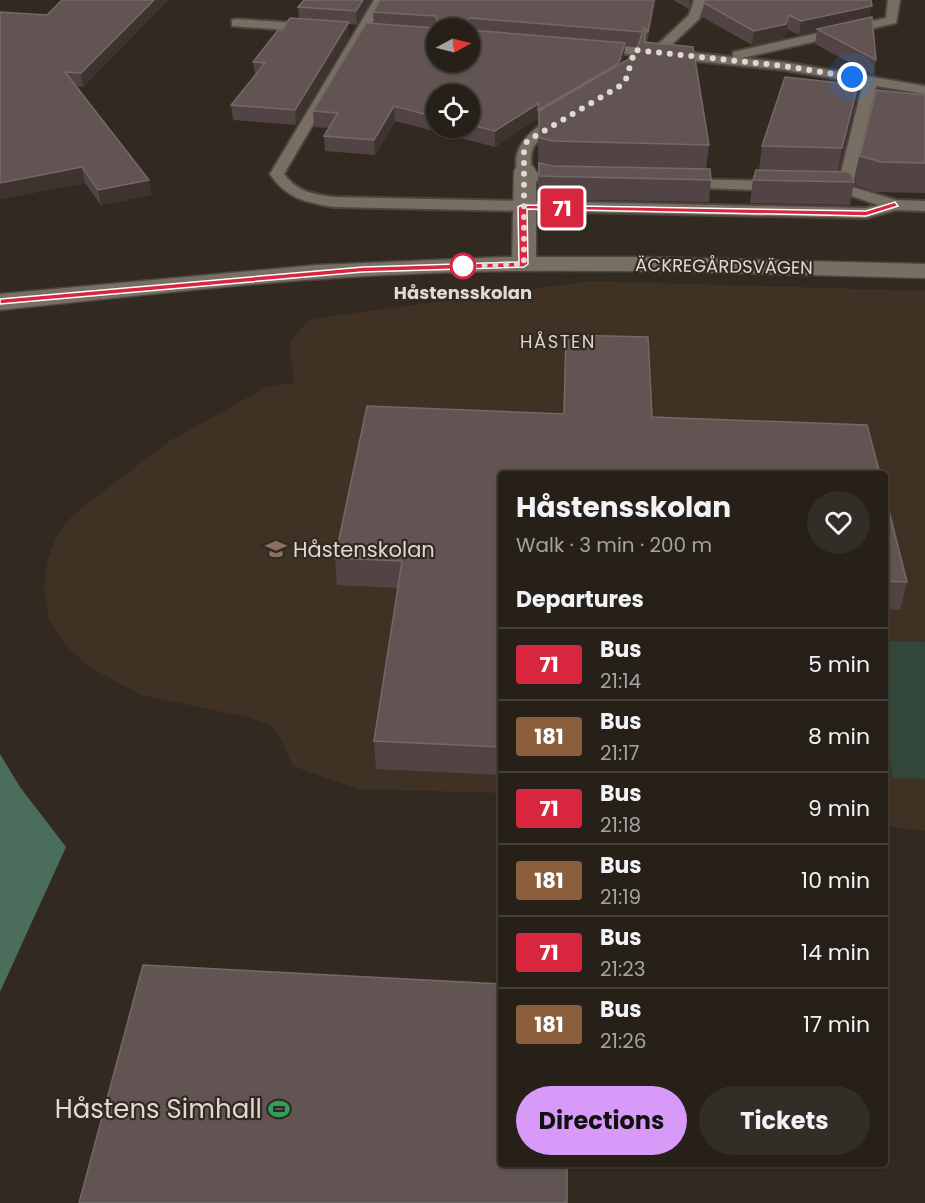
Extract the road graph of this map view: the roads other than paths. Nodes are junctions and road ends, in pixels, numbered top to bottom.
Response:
1 (380, 0) edge
2 (700, 0) edge
3 (894, 0) edge
4 (236, 23) dead end
5 (327, 28) edge
6 (576, 46) edge
7 (635, 50) junction
8 (657, 52) junction
9 (722, 59) junction
10 (629, 69) edge
11 (871, 80) junction
12 (925, 85) edge
13 (908, 87) junction
14 (925, 90) edge
15 (574, 112) edge
16 (525, 171) junction
17 (588, 182) edge
18 (670, 184) edge
19 (844, 189) junction
20 (895, 205) junction
21 (925, 206) edge
22 (522, 207) junction
23 (524, 264) junction
24 (925, 271) edge
25 (0, 302) edge

1 - 22 lane
2 - 8 lane
3 - 9 lane
4 - 5 lane
6 - 7 lane
7 - 8 lane
7 - 10 lane
8 - 9 lane
9 - 11 lane
11 - 13 lane
11 - 19 lane
12 - 13 lane
13 - 14 lane
15 - 16 lane
16 - 17 lane
16 - 22 street
18 - 19 lane
19 - 20 lane
20 - 21 lane
20 - 22 lane
22 - 23 street
23 - 24 street, ÄCKREGÅRDSVÄGEN
23 - 25 street, ÄCKREGÅRDSVÄGEN

